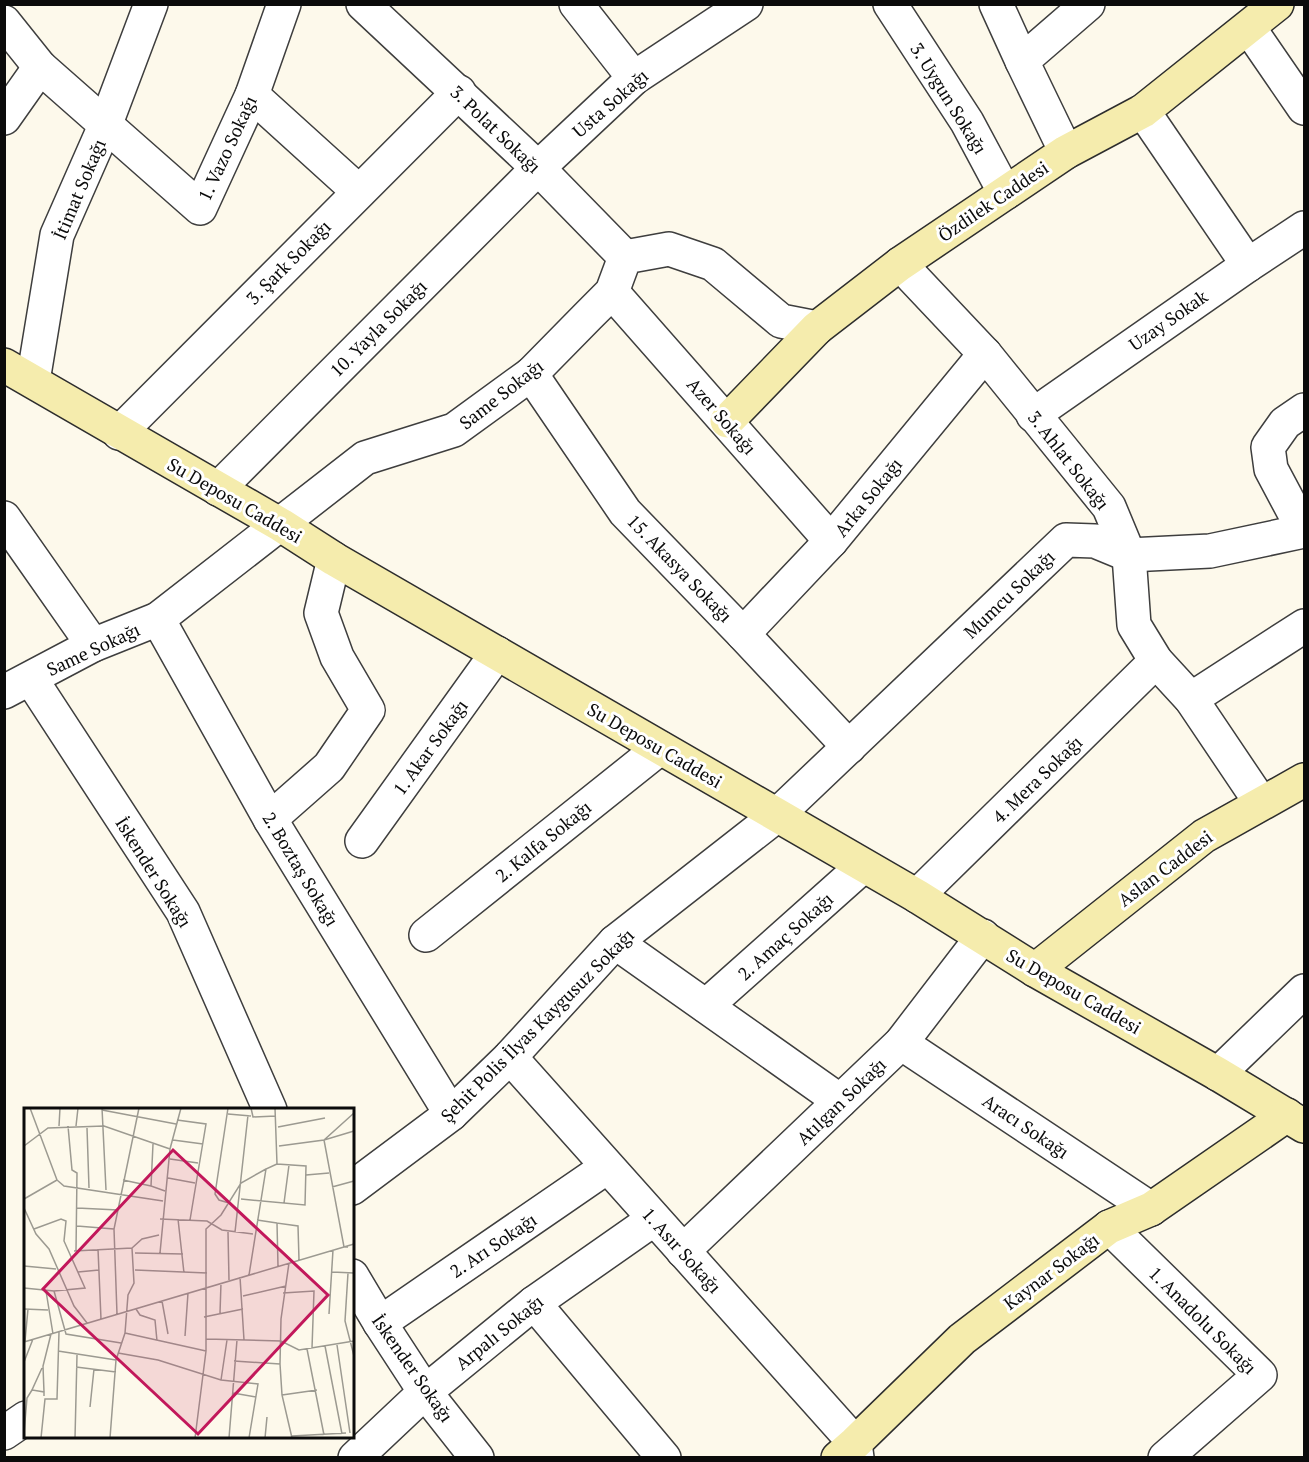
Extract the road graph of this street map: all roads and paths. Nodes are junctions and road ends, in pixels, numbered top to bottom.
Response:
1 (151, 4) edge
2 (284, 4) edge
3 (363, 4) edge
4 (576, 4) edge
5 (746, 4) edge
6 (890, 4) edge
7 (996, 4) edge
8 (1088, 4) edge
9 (1277, 4) edge
10 (5, 24) edge
11 (1249, 28) junction
12 (1022, 61) junction
13 (40, 66) junction
14 (634, 78) junction
15 (459, 92) junction
16 (252, 95) junction
17 (1305, 108) edge
18 (1143, 111) junction
19 (4, 118) edge
20 (105, 126) junction
21 (1066, 152) junction
22 (538, 168) junction
23 (358, 191) junction
24 (1005, 194) junction
25 (1305, 228) edge
26 (625, 257) junction
27 (900, 264) junction
28 (1248, 265) junction
29 (612, 292) junction
30 (817, 328) junction
31 (985, 354) junction
32 (4, 365) edge
33 (531, 374) junction
34 (33, 381) junction
35 (1305, 410) edge
36 (1034, 415) junction
37 (727, 421) junction
38 (119, 433) junction
39 (218, 489) junction
40 (4, 518) edge
41 (281, 525) junction
42 (1305, 531) edge
43 (831, 542) junction
44 (1129, 555) junction
45 (334, 559) junction
46 (158, 619) junction
47 (1305, 626) edge
48 (743, 634) junction
49 (93, 645) junction
50 (497, 653) junction
51 (1156, 662) junction
52 (18, 685) edge
53 (1191, 699) junction
54 (849, 747) junction
55 (660, 748) junction
56 (1305, 780) edge
57 (1262, 803) junction
58 (776, 816) junction
59 (270, 819) junction
60 (363, 842) dead end
61 (863, 866) junction
62 (917, 896) junction
63 (426, 935) dead end
64 (983, 936) junction
65 (615, 942) junction
66 (1035, 970) junction
67 (1305, 991) edge
68 (706, 1006) junction
69 (901, 1043) junction
70 (510, 1057) junction
71 (1218, 1074) junction
72 (840, 1101) junction
73 (269, 1108) edge
74 (451, 1114) junction
75 (1296, 1120) edge
76 (607, 1167) junction
77 (354, 1187) edge
78 (1150, 1209) junction
79 (654, 1219) junction
80 (1109, 1227) junction
81 (683, 1251) junction
82 (354, 1279) edge
83 (534, 1303) junction
84 (380, 1323) junction
85 (426, 1392) junction
86 (24, 1419) edge
87 (4, 1433) edge
88 (850, 1453) edge
89 (366, 1454) edge
90 (477, 1458) edge
91 (664, 1458) edge
92 (1165, 1458) edge

1 - 20 street, İtimat Sokağı
2 - 16 street, 1. Vazo Sokağı
3 - 15 street, 3. Polat Sokağı
4 - 14 street
5 - 14 street, Usta Sokağı
6 - 24 street, 3. Uygun Sokağı
7 - 12 street
8 - 12 street
9 - 11 main road, Özdilek Caddesi
10 - 13 street
11 - 17 street
11 - 18 main road, Özdilek Caddesi
12 - 21 street
13 - 19 street
13 - 20 street
14 - 22 street, Usta Sokağı
15 - 22 street, 3. Polat Sokağı
15 - 23 street, 3. Şark Sokağı
16 - 20 street, 1. Vazo Sokağı
16 - 23 street
18 - 21 main road, Özdilek Caddesi
18 - 28 street
20 - 34 street, İtimat Sokağı
21 - 24 main road, Özdilek Caddesi
22 - 26 street, 3. Polat Sokağı
22 - 39 street, 10. Yayla Sokağı
23 - 38 street, 3. Şark Sokağı
24 - 27 main road, Özdilek Caddesi
25 - 28 street, Uzay Sokak
26 - 29 street, Same Sokağı
26 - 30 street
27 - 30 main road, Özdilek Caddesi
27 - 31 street, 3. Ahlat Sokağı
28 - 36 street, Uzay Sokak
29 - 33 street, Same Sokağı
29 - 37 street, Azer Sokağı
30 - 37 main road, Özdilek Caddesi
31 - 36 street, 3. Ahlat Sokağı
31 - 43 street, Arka Sokağı
32 - 34 main road, Su Deposu Caddesi
33 - 41 street, Same Sokağı
33 - 48 street, 15. Akasya Sokağı
34 - 38 main road, Su Deposu Caddesi
35 - 42 street
36 - 44 street, 3. Ahlat Sokağı
37 - 43 street, Azer Sokağı
38 - 39 main road, Su Deposu Caddesi
39 - 41 main road, Su Deposu Caddesi
40 - 49 street
41 - 45 main road, Su Deposu Caddesi
41 - 46 street, Same Sokağı
42 - 44 street, Mumcu Sokağı
43 - 48 street, Arka Sokağı
44 - 51 street, 3. Ahlat Sokağı
44 - 54 street, Mumcu Sokağı
45 - 50 main road, Su Deposu Caddesi
45 - 59 street
46 - 49 street, Same Sokağı
46 - 59 street, 2. Boztaş Sokağı
47 - 53 street
48 - 54 street, 15. Akasya Sokağı
49 - 52 street, Same Sokağı
50 - 55 main road, Su Deposu Caddesi
50 - 60 street, 1. Akar Sokağı
51 - 53 street, 3. Ahlat Sokağı
51 - 62 street, 4. Mera Sokağı
52 - 73 street, İskender Sokağı
53 - 57 street, 3. Ahlat Sokağı
54 - 58 street, Mumcu Sokağı
55 - 58 main road, Su Deposu Caddesi
55 - 63 street, 2. Kalfa Sokağı
56 - 57 main road, Aslan Caddesi
57 - 66 main road, Aslan Caddesi
58 - 61 main road, Su Deposu Caddesi
58 - 65 street, Şehit Polis İlyas Kaygusuz Sokağı
59 - 74 street, 2. Boztaş Sokağı
61 - 62 main road, Su Deposu Caddesi
61 - 68 street, 2. Amaç Sokağı
62 - 64 main road, Su Deposu Caddesi
64 - 66 main road, Su Deposu Caddesi
64 - 69 street, Atılgan Sokağı
65 - 68 street
65 - 70 street, Şehit Polis İlyas Kaygusuz Sokağı
66 - 71 main road, Su Deposu Caddesi
67 - 71 street
68 - 72 street
69 - 72 street, Atılgan Sokağı
69 - 78 street, Aracı Sokağı
70 - 74 street, Şehit Polis İlyas Kaygusuz Sokağı
70 - 76 street, 1. Asır Sokağı
71 - 75 main road, Su Deposu Caddesi
72 - 81 street, Atılgan Sokağı
74 - 77 street, Şehit Polis İlyas Kaygusuz Sokağı
75 - 78 main road, Kaynar Sokağı
76 - 79 street, 1. Asır Sokağı
76 - 84 street, 2. Arı Sokağı
78 - 80 main road, Kaynar Sokağı
79 - 81 street, 1. Asır Sokağı
79 - 83 street, Arpalı Sokağı
80 - 88 main road, Kaynar Sokağı
80 - 92 street, 1. Anadolu Sokağı
81 - 88 street, 1. Asır Sokağı
82 - 84 street, İskender Sokağı
83 - 85 street, Arpalı Sokağı
83 - 91 street
84 - 85 street, İskender Sokağı
85 - 89 street, Arpalı Sokağı
85 - 90 street, İskender Sokağı
86 - 87 street

